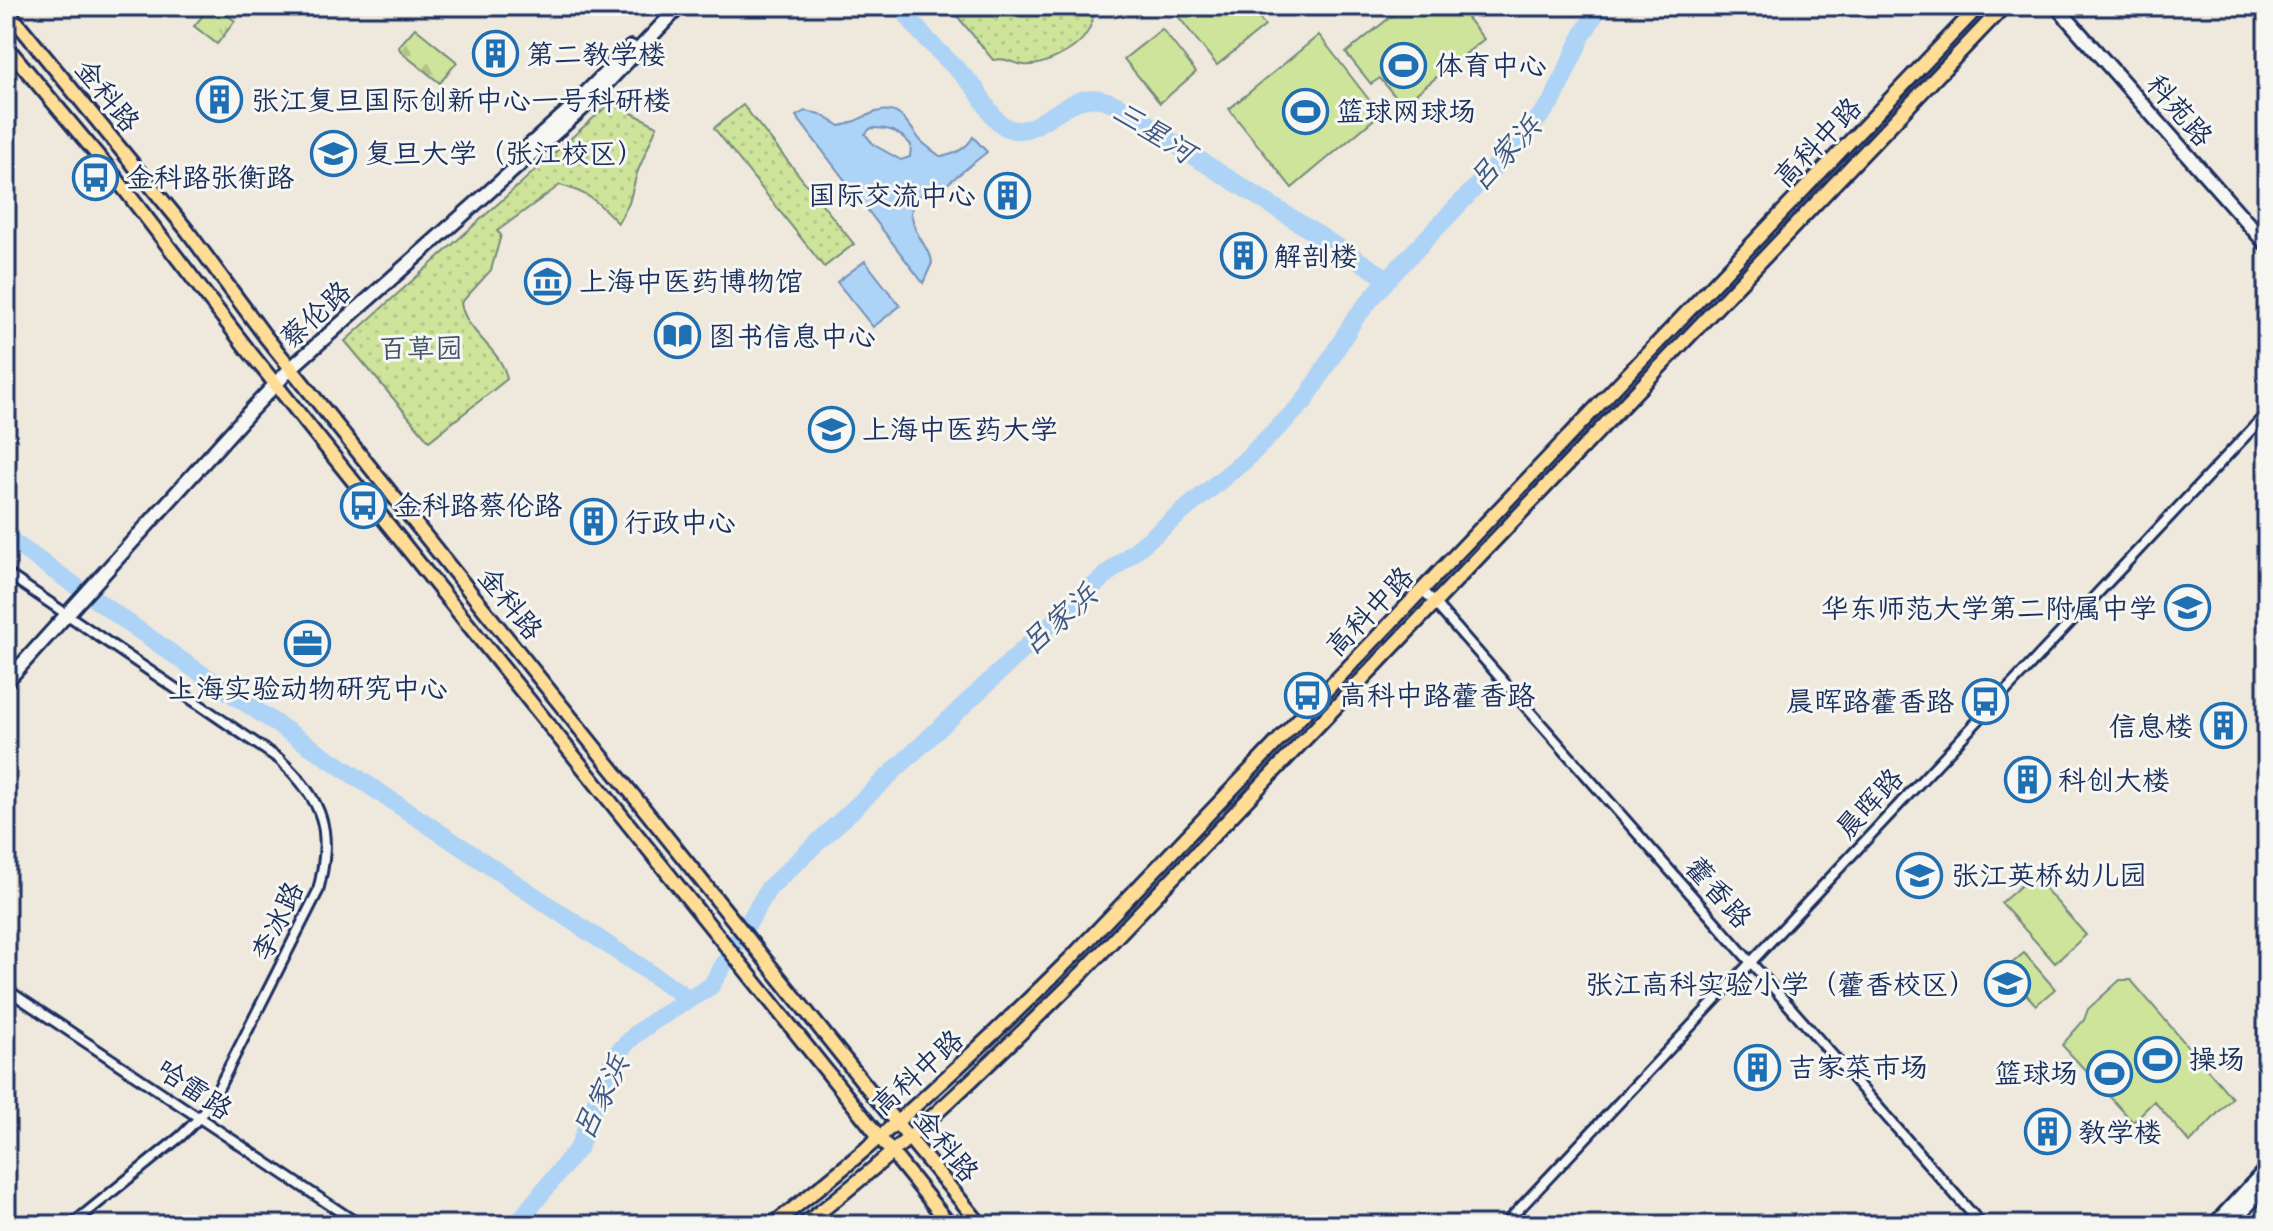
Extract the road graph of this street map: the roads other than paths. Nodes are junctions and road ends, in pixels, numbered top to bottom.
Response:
1 (670, 6) edge
2 (680, 6) edge
3 (1979, 6) edge
4 (2004, 6) edge
5 (2056, 6) edge
6 (6, 9) edge
7 (6, 46) edge
8 (2267, 245) edge
9 (289, 365) junction
10 (274, 381) junction
11 (2267, 413) edge
12 (6, 573) edge
13 (1423, 590) junction
14 (1436, 602) junction
15 (67, 608) junction
16 (6, 672) edge
17 (6, 682) edge
18 (1750, 961) junction
19 (6, 989) edge
20 (199, 1118) junction
21 (897, 1122) junction
22 (880, 1137) junction
23 (908, 1137) junction
24 (891, 1152) junction
25 (2267, 1168) edge
26 (2267, 1185) edge
27 (71, 1225) edge
28 (360, 1225) edge
29 (772, 1225) edge
30 (803, 1225) edge
31 (950, 1225) edge
32 (981, 1225) edge
33 (1504, 1225) edge
34 (1982, 1225) edge
35 (2214, 1225) edge
36 (2229, 1225) edge

1 - 9 street, 蔡伦路
2 - 9 street, 蔡伦路
3 - 13 main road, 高科中路
4 - 14 main road, 高科中路
5 - 8 street, 科苑路
6 - 9 main road, 金科路
7 - 10 main road, 金科路
9 - 10 street, 蔡伦路
9 - 21 main road, 金科路
10 - 15 street, 蔡伦路
10 - 22 main road, 金科路
11 - 18 street, 晨晖路
12 - 15 street, 李冰路
13 - 14 street, 藿香路
13 - 21 main road, 高科中路
14 - 18 street, 藿香路
14 - 23 main road, 高科中路
15 - 16 street, 蔡伦路
15 - 17 street, 蔡伦路
15 - 20 street, 李冰路
18 - 33 street, 晨晖路
18 - 34 street, 藿香路
19 - 20 street, 哈雷路
20 - 27 street, 李冰路
20 - 28 street, 哈雷路
21 - 22 main road, 高科中路
21 - 23 main road, 金科路
22 - 24 main road, 金科路
22 - 29 main road, 高科中路
23 - 24 main road, 高科中路
23 - 32 main road, 金科路
24 - 30 main road, 高科中路
24 - 31 main road, 金科路
25 - 35 street
26 - 36 street

